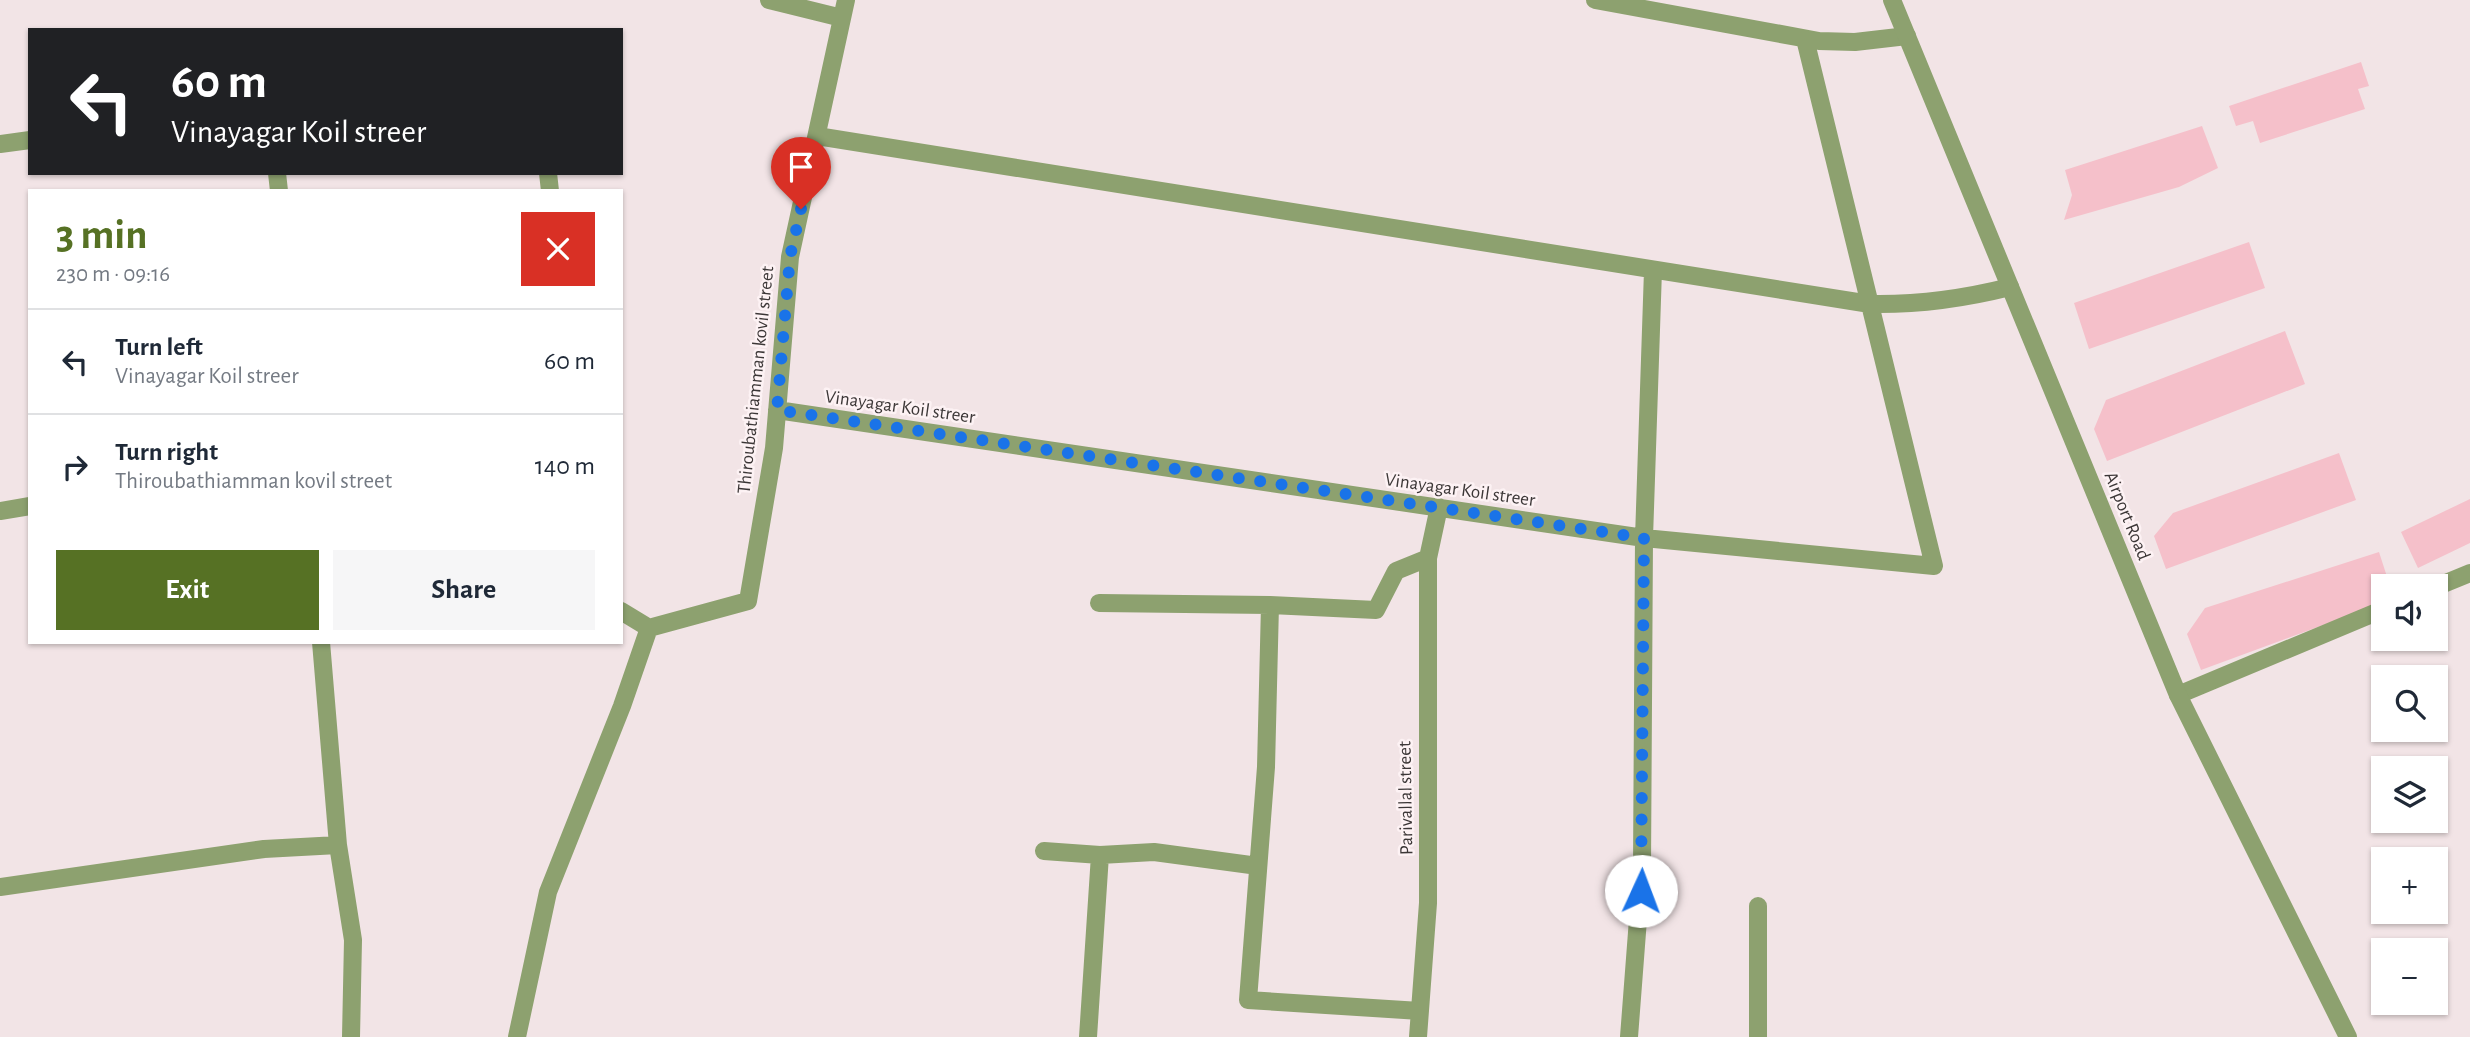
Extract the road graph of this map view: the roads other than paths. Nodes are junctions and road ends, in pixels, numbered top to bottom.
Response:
1 (769, 0) edge
2 (846, 0) edge
3 (1595, 0) edge
4 (1892, 0) edge
5 (842, 18) junction
6 (1907, 36) junction
7 (1805, 39) junction
8 (817, 136) junction
9 (28, 140) edge
10 (0, 144) edge
11 (1653, 270) junction
12 (2010, 287) junction
13 (1870, 304) junction
14 (777, 410) junction
15 (28, 506) edge
16 (1439, 508) junction
17 (0, 511) edge
18 (1644, 538) junction
19 (1428, 558) junction
20 (2470, 573) edge
21 (2448, 582) edge
22 (1099, 603) dead end
23 (1270, 605) junction
24 (623, 612) edge
25 (2371, 614) edge
26 (649, 628) junction
27 (321, 644) edge
28 (2178, 695) junction
29 (338, 845) junction
30 (1044, 851) dead end
31 (1100, 855) junction
32 (1258, 866) junction
33 (0, 887) edge
34 (1758, 906) dead end
35 (1420, 1011) junction
36 (351, 1037) edge
37 (517, 1037) edge
38 (1088, 1037) edge
39 (1418, 1037) edge
40 (1629, 1037) edge
41 (1758, 1037) edge
42 (2348, 1037) edge

1 - 5 street
2 - 5 street, Thiroubathiamman kovil street
3 - 7 street
4 - 6 street, Airport Road
5 - 8 street, Thiroubathiamman kovil street
6 - 7 street
6 - 12 street, Airport Road
7 - 13 street
8 - 11 street
8 - 14 street, Thiroubathiamman kovil street
9 - 10 street
11 - 13 street
11 - 18 street
12 - 13 street
12 - 28 street, Airport Road
13 - 18 street, Vinayagar Koil streer
14 - 16 street, Vinayagar Koil streer
14 - 26 street, Thiroubathiamman kovil street
15 - 17 street
16 - 18 street, Vinayagar Koil streer
16 - 19 street, Parivallal street
18 - 40 street
19 - 23 street
19 - 35 street, Parivallal street
20 - 21 street
22 - 23 street
23 - 32 street
24 - 26 street
25 - 28 street
26 - 37 street
27 - 29 street
28 - 42 street, Airport Road
29 - 33 street
29 - 36 street
30 - 31 street
31 - 32 street
31 - 38 street
32 - 35 street
34 - 41 street
35 - 39 street, Parivallal street

